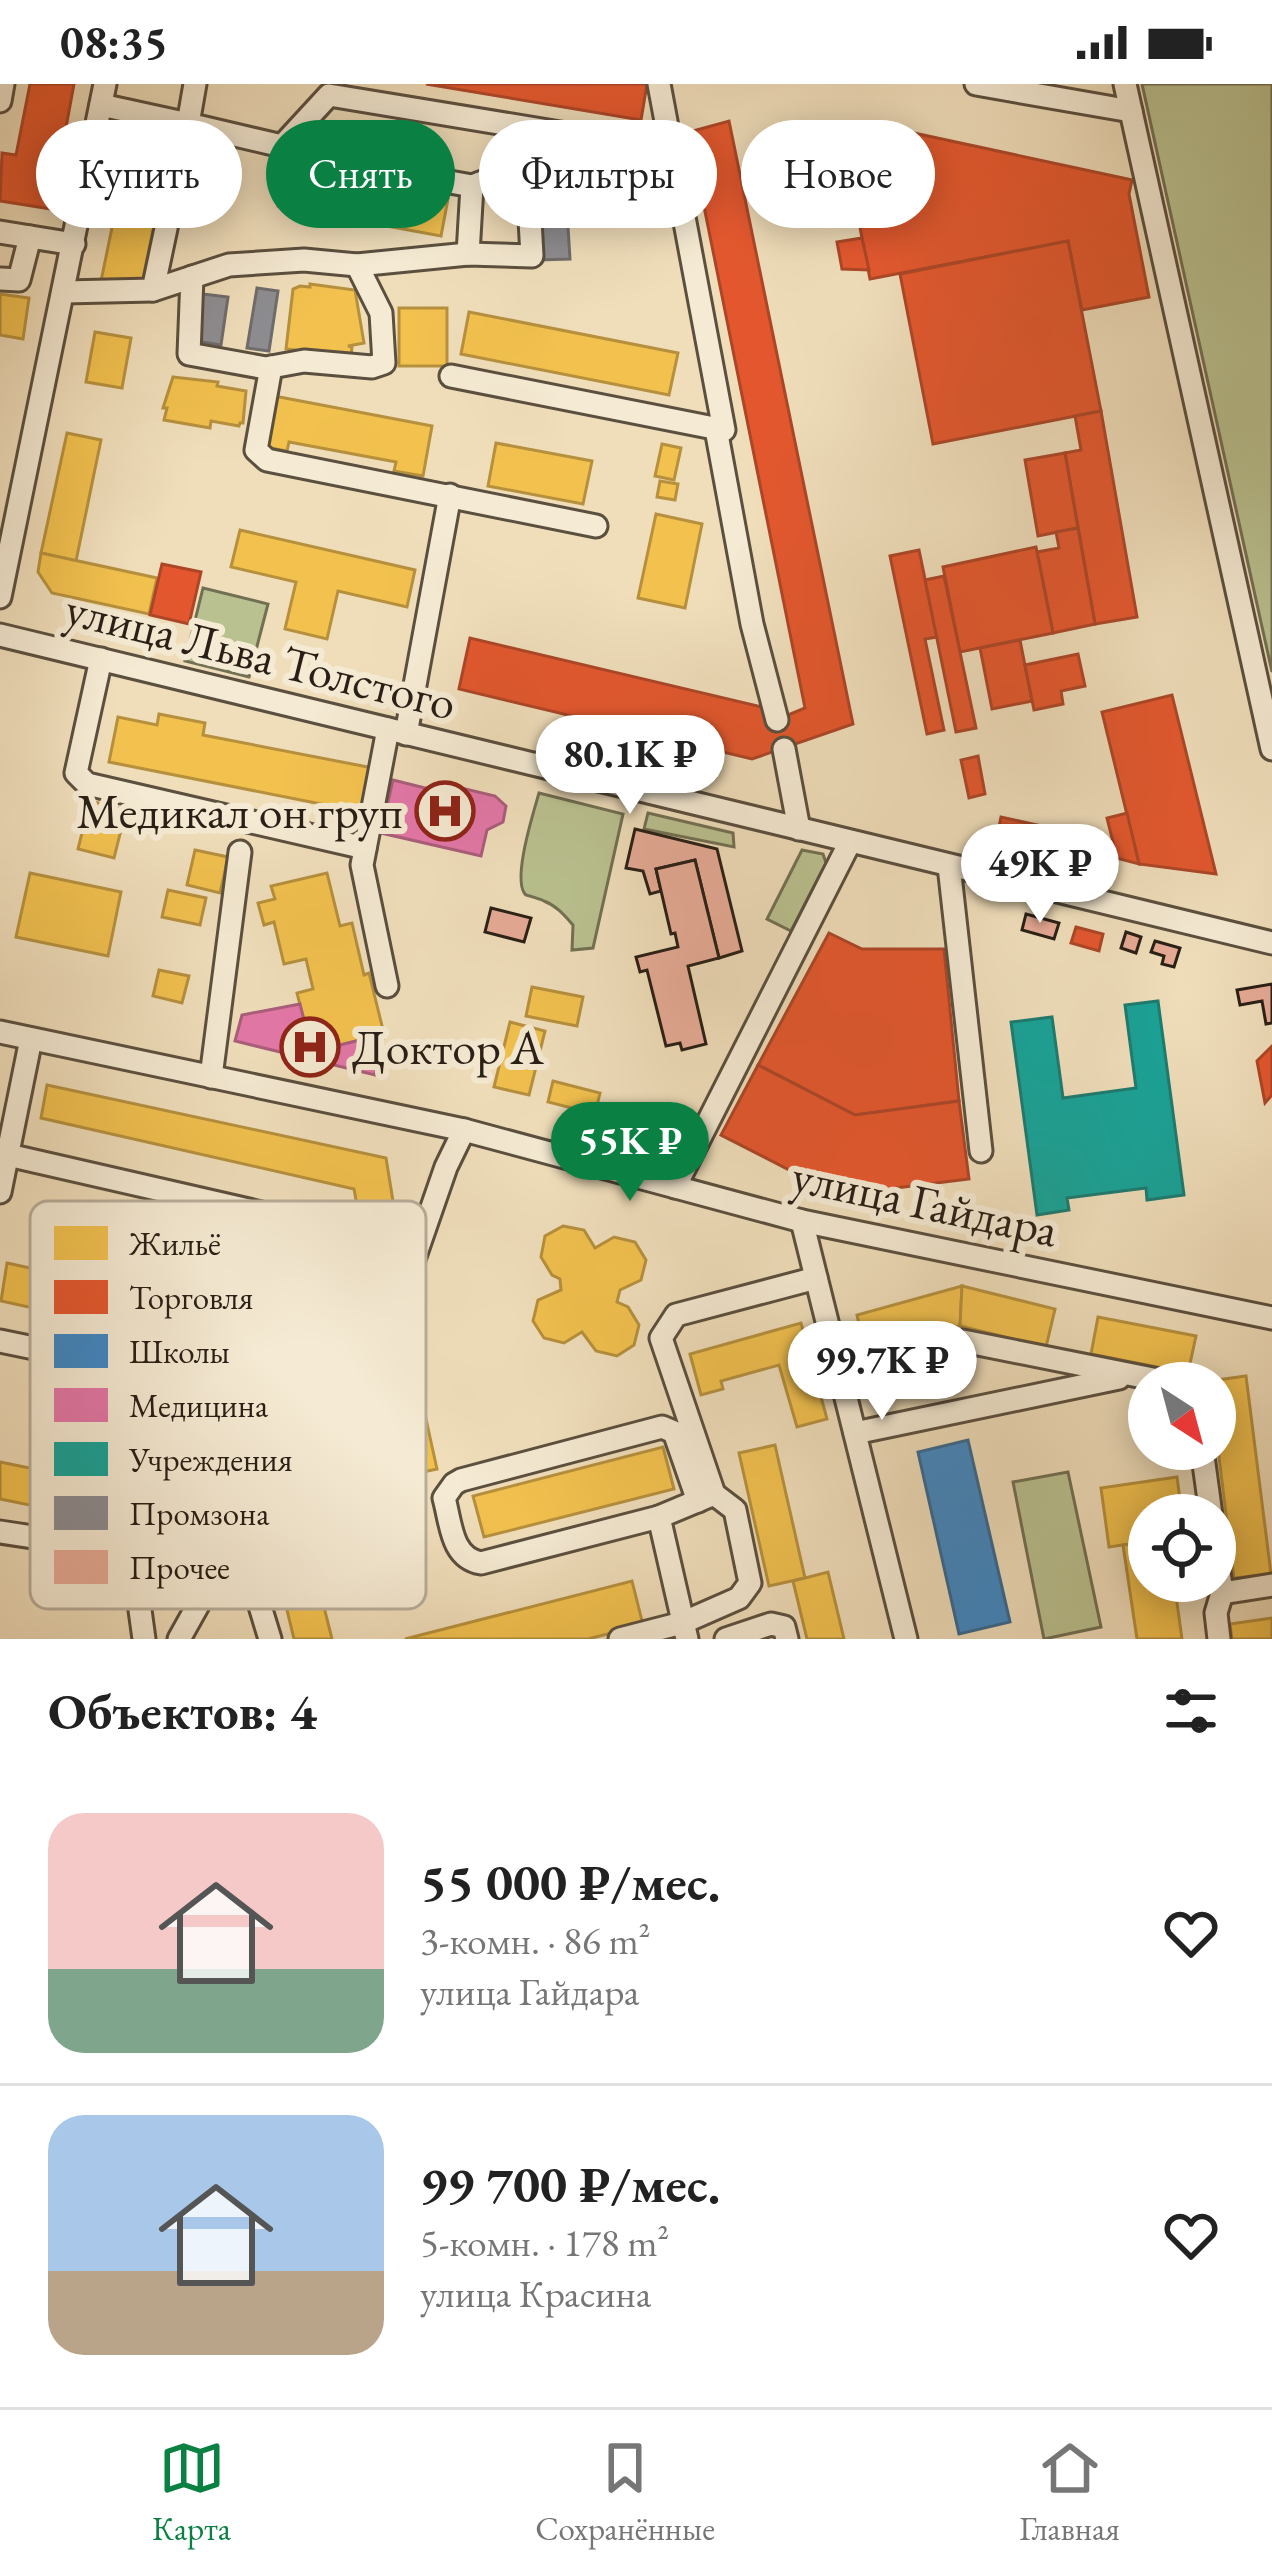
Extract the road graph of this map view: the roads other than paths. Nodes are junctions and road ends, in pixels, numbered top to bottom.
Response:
1 (4, 84) edge
2 (195, 84) edge
3 (659, 84) edge
4 (976, 84) edge
5 (1125, 84) edge
6 (103, 94) edge
7 (0, 101) edge
8 (1131, 111) junction
9 (177, 120) edge
10 (189, 120) edge
11 (481, 120) edge
12 (242, 137) edge
13 (455, 183) edge
14 (472, 186) junction
15 (166, 228) edge
16 (0, 232) edge
17 (30, 237) junction
18 (74, 244) junction
19 (467, 254) junction
20 (357, 265) junction
21 (192, 277) junction
22 (1, 279) edge
23 (153, 290) junction
24 (64, 292) junction
25 (271, 367) junction
26 (451, 376) dead end
27 (716, 429) junction
28 (450, 495) junction
29 (596, 526) dead end
30 (0, 597) edge
31 (0, 635) edge
32 (101, 659) junction
33 (777, 720) dead end
34 (397, 731) junction
35 (784, 748) dead end
36 (1272, 749) edge
37 (799, 830) junction
38 (850, 842) junction
39 (365, 848) junction
40 (240, 852) dead end
41 (949, 866) junction
42 (1272, 943) edge
43 (387, 986) dead end
44 (0, 1032) edge
45 (31, 1039) junction
46 (211, 1077) junction
47 (464, 1130) junction
48 (981, 1151) dead end
49 (8, 1155) junction
50 (675, 1187) junction
51 (0, 1192) edge
52 (209, 1201) edge
53 (802, 1221) junction
54 (426, 1225) edge
55 (816, 1278) junction
56 (1272, 1318) edge
57 (0, 1341) edge
58 (30, 1347) edge
59 (839, 1368) junction
60 (1128, 1374) edge
61 (1128, 1376) edge
62 (855, 1433) junction
63 (706, 1498) junction
64 (658, 1517) junction
65 (0, 1532) edge
66 (30, 1537) edge
67 (1272, 1586) edge
68 (1236, 1591) edge
69 (1219, 1602) edge
70 (140, 1609) edge
71 (196, 1609) edge
72 (261, 1609) edge
73 (684, 1631) edge
74 (144, 1639) edge
75 (179, 1639) edge
76 (270, 1639) edge
77 (620, 1639) edge
78 (726, 1639) edge
79 (787, 1639) edge
80 (906, 1639) edge
81 (1220, 1639) edge

1 - 7 street
2 - 10 street
3 - 27 street
4 - 8 street
5 - 8 street
6 - 9 street
6 - 18 street
8 - 36 street
11 - 12 street
13 - 14 street
14 - 19 street
14 - 19 street
15 - 23 street
16 - 17 street
17 - 18 street
17 - 22 street
18 - 24 street
19 - 20 street
20 - 21 street
20 - 25 street
21 - 23 street
21 - 25 street
23 - 24 street
24 - 30 street
25 - 28 street
26 - 27 street
27 - 33 street
28 - 29 street
28 - 34 street
31 - 32 street, улица Льва Толстого
32 - 34 street, улица Льва Толстого
32 - 39 street
34 - 37 street, улица Льва Толстого
34 - 39 street
35 - 37 street
37 - 38 street, улица Льва Толстого
38 - 41 street, улица Льва Толстого
38 - 50 street
39 - 43 street
40 - 46 street
41 - 42 street, улица Льва Толстого
41 - 48 street
44 - 45 street, улица Гайдара
45 - 46 street, улица Гайдара
45 - 49 street
46 - 47 street, улица Гайдара
47 - 50 street, улица Гайдара
47 - 54 street
49 - 51 street
49 - 52 street
50 - 53 street, улица Гайдара
53 - 55 street
53 - 56 street, улица Гайдара
55 - 59 street
55 - 63 street
57 - 58 street
59 - 60 street
59 - 62 street
61 - 62 street
62 - 80 street
63 - 64 street
63 - 64 street
63 - 73 street
64 - 73 street
65 - 66 street
67 - 68 street
69 - 81 street
70 - 74 street
71 - 75 street
72 - 76 street
73 - 77 street
78 - 79 street

